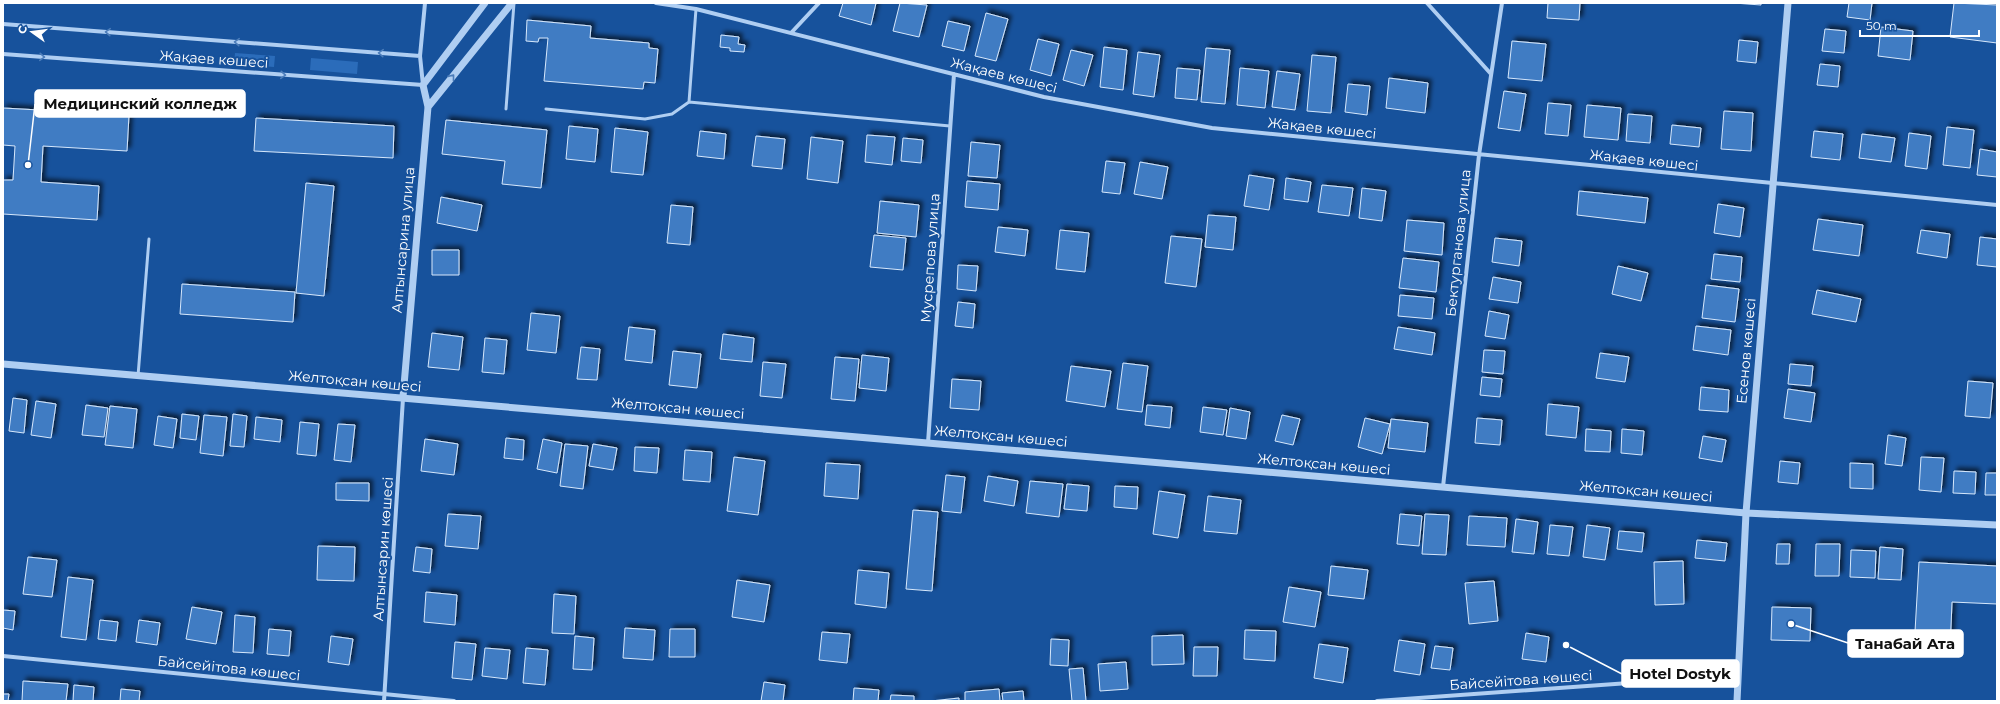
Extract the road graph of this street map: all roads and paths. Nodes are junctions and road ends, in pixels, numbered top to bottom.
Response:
1 (425, 3) edge
2 (486, 3) edge
3 (513, 3) edge
4 (656, 3) edge
5 (819, 3) edge
6 (1427, 3) edge
7 (1502, 3) edge
8 (1788, 3) edge
9 (696, 9) junction
10 (3, 24) edge
11 (791, 33) junction
12 (3, 54) edge
13 (420, 56) junction
14 (954, 74) junction
15 (1491, 74) junction
16 (423, 85) junction
17 (689, 102) junction
18 (428, 107) junction
19 (506, 109) dead end
20 (546, 109) dead end
21 (950, 126) junction
22 (1479, 155) junction
23 (1773, 183) junction
24 (1997, 204) edge
25 (149, 239) dead end
26 (3, 364) edge
27 (138, 376) junction
28 (403, 397) junction
29 (928, 443) junction
30 (1443, 487) junction
31 (1746, 513) junction
32 (1997, 525) edge
33 (3, 656) edge
34 (1738, 670) junction
35 (384, 694) junction
36 (384, 701) edge
37 (454, 701) edge
38 (1377, 701) edge
39 (1737, 701) edge

1 - 13 street
2 - 16 street
18 -> 3 street
3 - 19 lane
4 - 9 street, Жақаев көшесі
5 - 11 street
6 - 15 street
7 - 15 street, Бектурганова улица
8 - 23 street, Есенов көшесі
9 - 11 street, Жақаев көшесі
9 - 17 lane
13 -> 10 street, Жақаев көшесі
11 - 14 street, Жақаев көшесі
12 -> 16 street, Жақаев көшесі
13 - 16 street
14 - 21 street, Мусрепова улица
14 - 22 street, Жақаев көшесі
15 - 22 street, Бектурганова улица
16 - 18 street, Алтынсарина улица
17 - 20 lane
17 - 21 lane
18 - 28 street, Алтынсарина улица
21 - 29 street, Мусрепова улица
22 - 23 street, Жақаев көшесі
22 - 30 street, Бектурганова улица
23 - 24 street, Жақаев көшесі
23 - 31 street, Есенов көшесі
25 - 27 lane
26 - 27 street, Желтоқсан көшесі
27 - 28 street, Желтоқсан көшесі
28 - 29 street, Желтоқсан көшесі
28 - 35 street, Алтынсарин көшесі
29 - 30 street, Желтоқсан көшесі
30 - 31 street, Желтоқсан көшесі
31 - 32 street, Желтоқсан көшесі
31 - 34 street, Есенов көшесі
33 - 35 street, Байсейітова көшесі
34 - 38 street, Байсейітова көшесі
34 - 39 street, Есенов көшесі
35 - 36 street, Алтынсарин көшесі
35 - 37 street, Байсейітова көшесі

